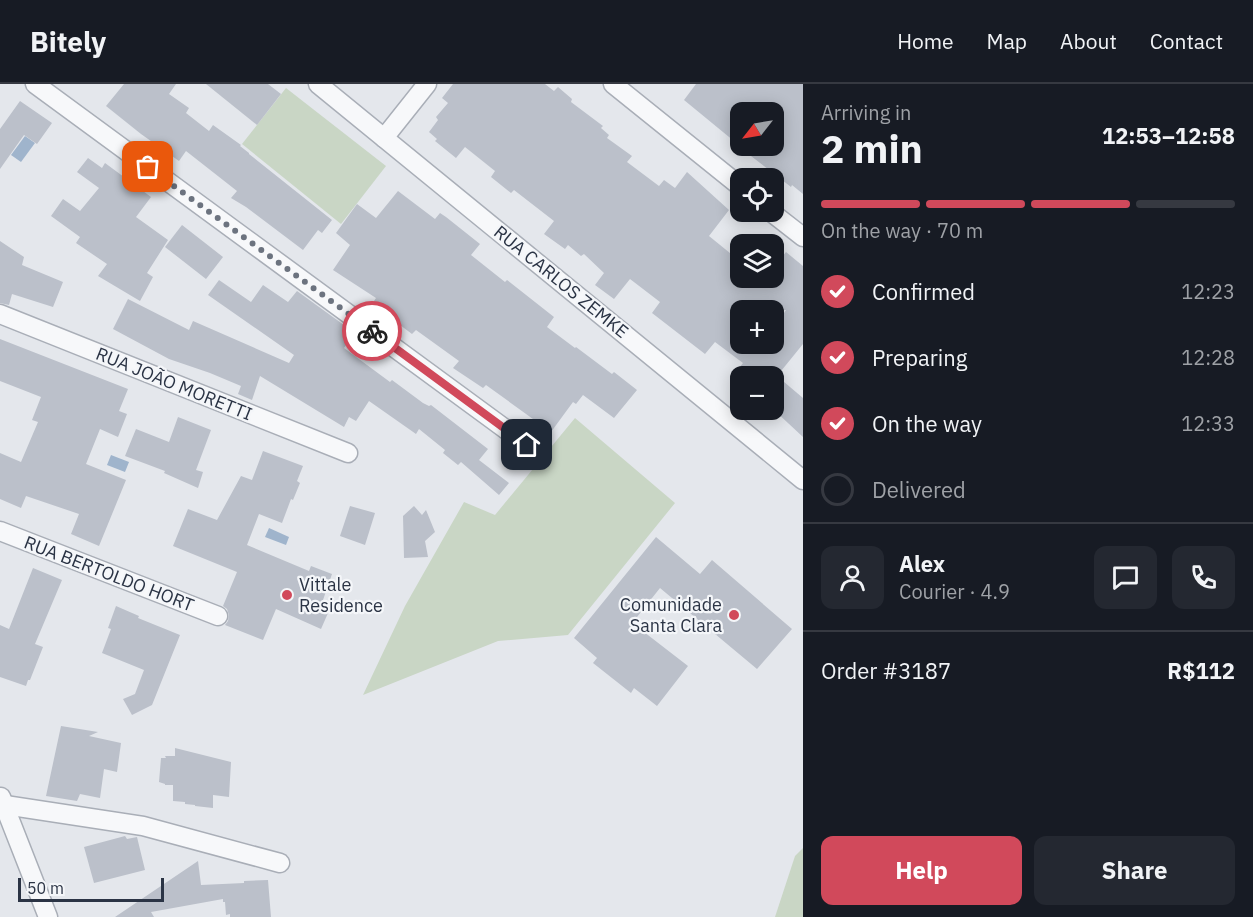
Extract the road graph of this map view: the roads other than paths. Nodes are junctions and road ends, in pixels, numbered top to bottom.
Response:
1 (35, 84) edge
2 (318, 84) edge
3 (427, 84) edge
4 (613, 84) edge
5 (384, 138) junction
6 (730, 178) edge
7 (784, 222) edge
8 (803, 237) edge
9 (0, 314) edge
10 (527, 445) dead end
11 (348, 453) dead end
12 (803, 480) edge
13 (0, 531) edge
14 (218, 616) dead end
15 (2, 800) edge
16 (280, 863) dead end
17 (48, 917) edge

1 - 10 street
2 - 5 street, RUA CARLOS ZEMKE
3 - 5 street
4 - 6 street
5 - 12 street, RUA CARLOS ZEMKE
7 - 8 street
9 - 11 street, RUA JOÃO MORETTI
13 - 14 street, RUA BERTOLDO HORT
15 - 16 street
15 - 17 street

